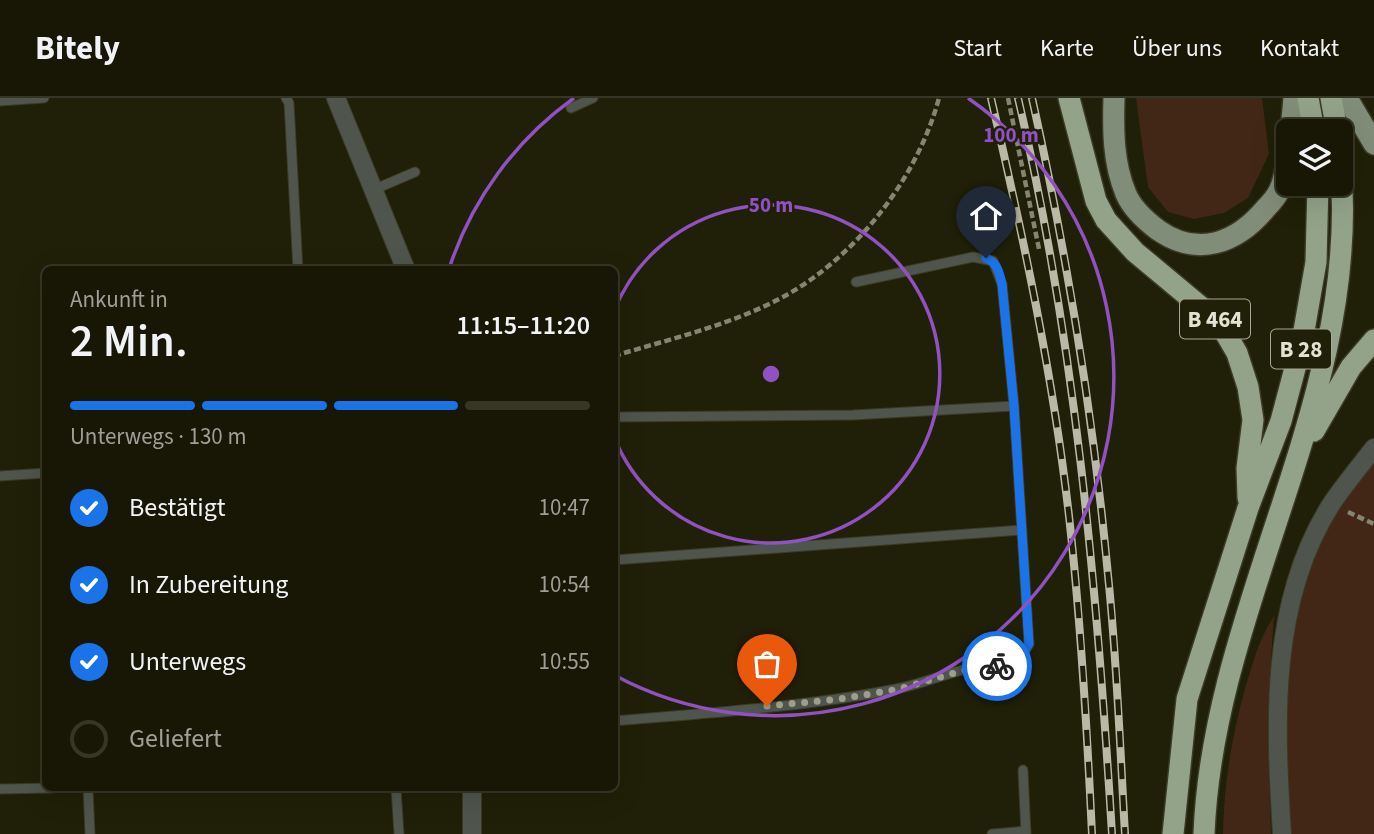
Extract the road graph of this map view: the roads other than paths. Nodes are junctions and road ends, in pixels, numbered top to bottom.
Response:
1 (44, 98) edge
2 (286, 98) edge
3 (336, 98) edge
4 (593, 98) edge
5 (1069, 98) edge
6 (1114, 98) edge
7 (1294, 98) edge
8 (1308, 98) edge
9 (1331, 98) edge
10 (1347, 98) edge
11 (0, 101) edge
12 (572, 108) dead end
13 (1292, 119) edge
14 (1312, 119) edge
15 (1335, 119) edge
16 (1374, 144) edge
17 (415, 172) dead end
18 (373, 190) junction
19 (1276, 196) edge
20 (1318, 196) edge
21 (1342, 196) edge
22 (298, 266) edge
23 (404, 266) edge
24 (856, 282) dead end
25 (1374, 340) edge
26 (1014, 406) junction
27 (618, 417) edge
28 (1374, 448) edge
29 (1294, 470) junction
30 (42, 473) edge
31 (0, 476) edge
32 (1248, 508) junction
33 (1022, 530) junction
34 (618, 560) edge
35 (618, 721) edge
36 (1023, 770) dead end
37 (42, 788) edge
38 (0, 789) edge
39 (88, 791) edge
40 (396, 791) edge
41 (472, 791) edge
42 (1026, 832) edge
43 (90, 834) edge
44 (399, 834) edge
45 (472, 834) edge
46 (992, 834) edge
47 (1173, 834) edge
48 (1204, 834) edge
49 (1282, 834) edge

1 - 11 lane
2 - 22 lane
3 - 18 street
4 - 12 lane
5 - 32 highway, B 464
6 - 19 main road
7 - 13 main road
8 - 14 highway
9 - 15 highway
10 - 16 main road
17 - 18 lane
18 - 23 street
20 - 32 highway, B 28
21 - 29 highway, B 28
24 - 26 lane
25 - 29 highway
26 - 27 lane
26 - 33 lane
28 - 49 street
29 - 48 highway, B 28
30 - 31 lane
32 - 47 highway, B 28
33 - 34 lane
33 - 35 lane
36 - 42 lane
37 - 38 lane
39 - 43 lane
40 - 44 lane
41 - 45 street
42 - 46 lane

